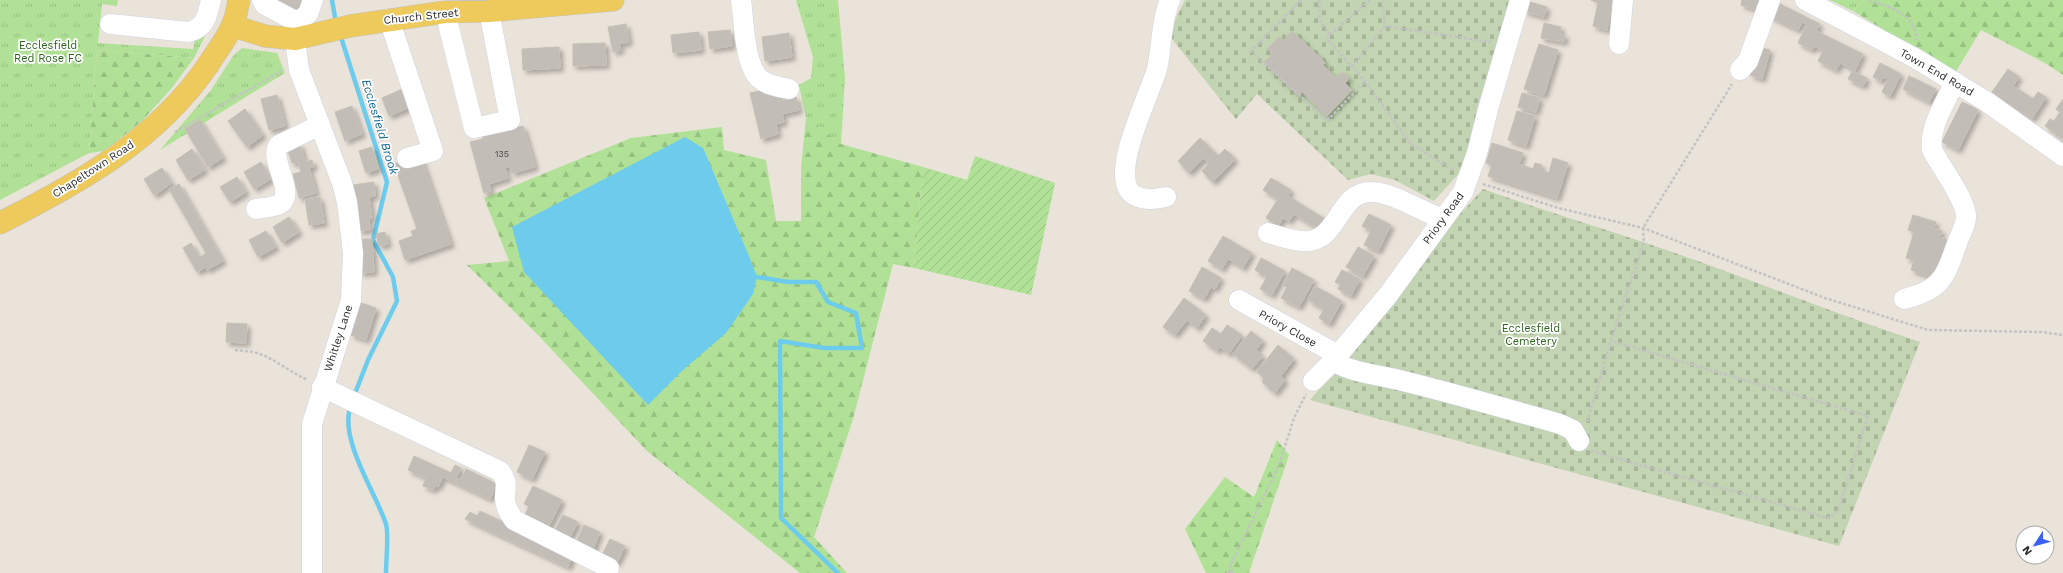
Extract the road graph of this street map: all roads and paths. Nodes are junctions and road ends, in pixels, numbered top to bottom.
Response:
1 (211, 0) edge
2 (239, 0) edge
3 (262, 0) edge
4 (313, 0) edge
5 (613, 0) edge
6 (741, 0) edge
7 (1170, 0) edge
8 (1301, 0) edge
9 (1319, 0) edge
10 (1370, 0) edge
11 (1382, 0) edge
12 (1520, 0) edge
13 (1623, 0) edge
14 (1770, 0) edge
15 (1805, 0) edge
16 (1869, 0) edge
17 (538, 3) edge
18 (489, 11) junction
19 (445, 12) junction
20 (389, 19) junction
21 (110, 24) dead end
22 (233, 26) junction
23 (1385, 26) junction
24 (1330, 35) junction
25 (295, 39) junction
26 (1507, 44) junction
27 (1619, 44) dead end
28 (1915, 58) junction
29 (297, 62) junction
30 (1352, 66) junction
31 (1740, 70) joint
32 (1365, 81) junction
33 (1955, 82) junction
34 (789, 89) dead end
35 (320, 125) junction
36 (150, 130) junction
37 (2063, 156) edge
38 (407, 158) dead end
39 (1469, 180) junction
40 (1166, 198) dead end
41 (256, 209) dead end
42 (1443, 219) junction
43 (0, 223) edge
44 (1643, 228) junction
45 (1268, 233) dead end
46 (1904, 299) dead end
47 (1239, 300) dead end
48 (2063, 335) edge
49 (1611, 341) junction
50 (235, 350) dead end
51 (1335, 358) junction
52 (1313, 381) joint
53 (322, 386) junction
54 (1579, 441) junction
55 (1230, 566) junction
56 (609, 568) dead end
57 (312, 573) edge
58 (1229, 573) edge
59 (1232, 573) edge

1 - 21 street
2 - 22 main road
3 - 4 street
5 - 17 main road, Church Street
6 - 34 street
7 - 40 street
8 - 32 path
9 - 24 path
10 - 24 path
11 - 23 path
12 - 26 street, Priory Road
13 - 27 street
14 - 31 street
15 - 28 street, Town End Road
16 - 28 path
17 - 18 main road, Church Street
18 - 19 main road, Church Street
18 - 19 street
19 - 20 main road, Church Street
20 - 25 main road, Church Street
20 - 38 street
22 - 25 main road, Church Street
22 - 36 main road, Chapeltown Road
23 - 26 path
23 - 30 path
24 - 30 path
25 - 29 street, Whitley Lane
26 - 39 street, Priory Road
28 - 33 street, Town End Road
29 - 35 street, Whitley Lane
29 - 36 path
30 - 32 path
31 - 44 path
32 - 39 path
33 - 37 street, Town End Road
33 - 46 street
35 - 41 street
35 - 53 street, Whitley Lane
36 - 43 main road, Chapeltown Road
39 - 42 street, Priory Road
39 - 44 path
42 - 45 street
42 - 51 street, Priory Road
44 - 48 path
44 - 49 path
47 - 51 street, Priory Close
49 - 54 path
49 - 54 path
50 - 53 path
51 - 52 street, Priory Road
51 - 54 street, Priory Close
52 - 55 path
53 - 56 street
53 - 57 street, Whitley Lane
55 - 58 path
55 - 59 path

